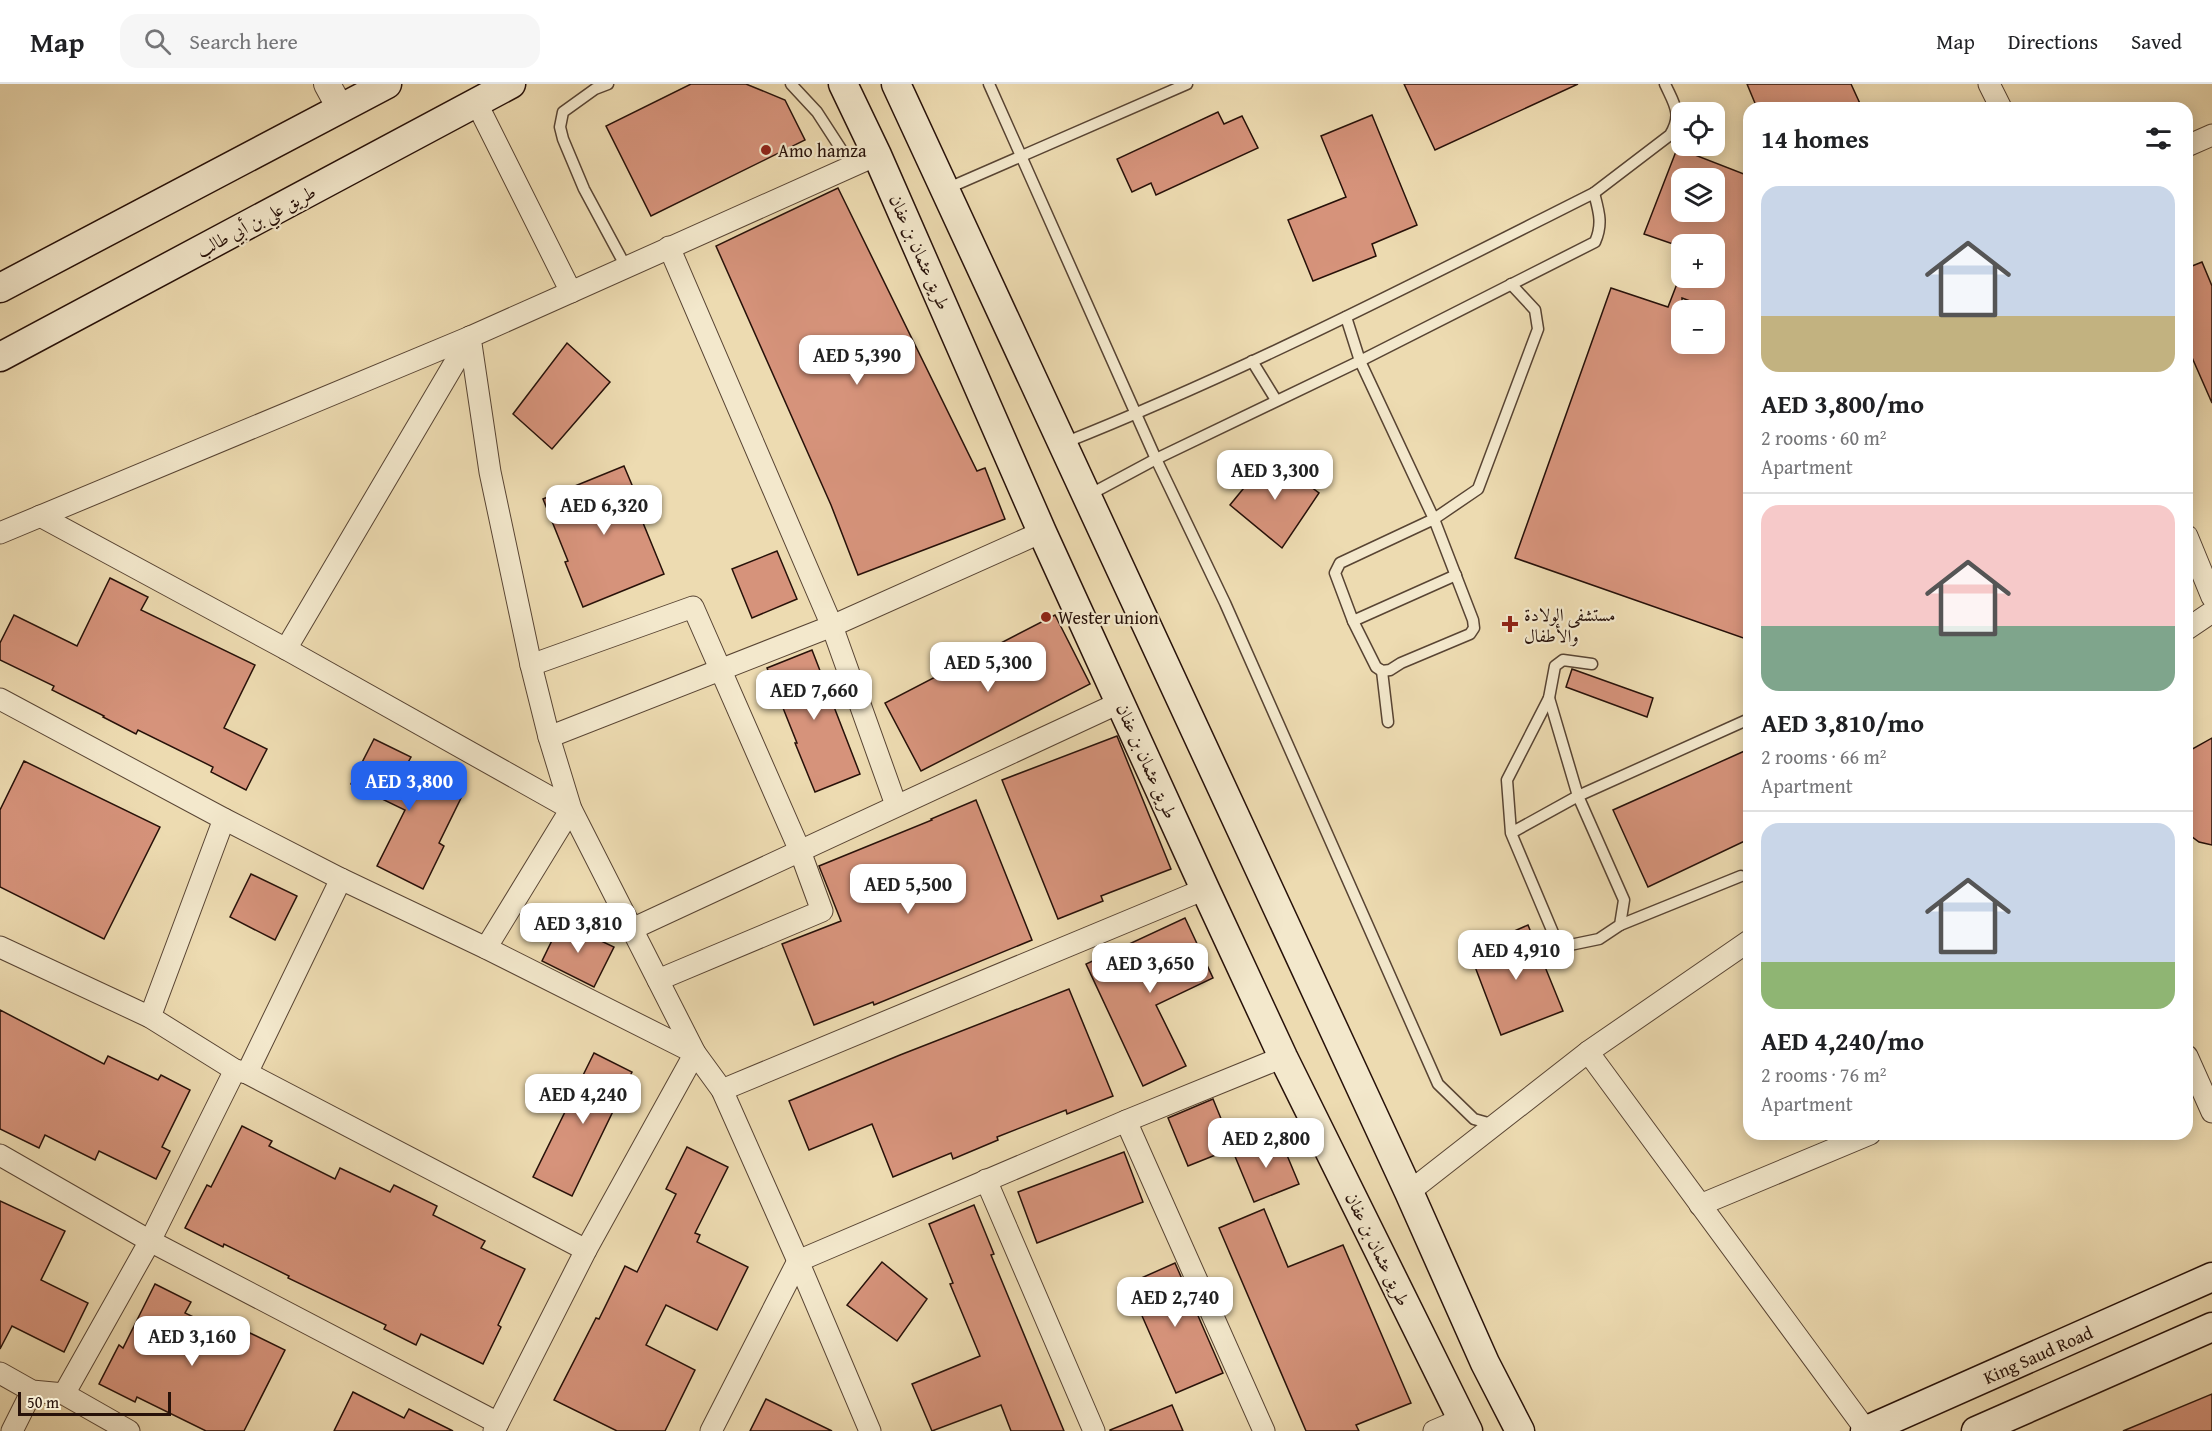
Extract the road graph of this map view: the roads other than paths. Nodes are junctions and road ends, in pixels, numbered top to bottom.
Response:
1 (387, 84) edge
2 (511, 84) edge
3 (608, 84) edge
4 (791, 84) edge
5 (989, 84) edge
6 (1187, 84) edge
7 (1665, 84) edge
8 (1989, 84) edge
9 (843, 88) edge
10 (900, 89) edge
11 (333, 96) edge
12 (1998, 102) edge
13 (477, 104) junction
14 (2212, 135) edge
15 (2193, 143) edge
16 (1020, 156) junction
17 (865, 161) junction
18 (945, 189) junction
19 (1594, 193) junction
20 (669, 247) junction
21 (626, 267) junction
22 (1511, 284) junction
23 (0, 288) edge
24 (572, 292) junction
25 (1346, 317) junction
26 (470, 337) junction
27 (0, 357) edge
28 (1360, 360) junction
29 (1252, 361) junction
30 (1276, 400) junction
31 (1137, 414) junction
32 (1063, 444) junction
33 (1156, 459) junction
34 (1087, 496) junction
35 (40, 516) junction
36 (1434, 519) junction
37 (0, 532) edge
38 (1042, 532) junction
39 (2193, 551) edge
40 (1456, 575) junction
41 (2212, 597) edge
42 (2212, 612) edge
43 (1353, 621) junction
44 (2193, 625) edge
45 (832, 626) junction
46 (286, 649) junction
47 (1592, 664) dead end
48 (531, 665) junction
49 (721, 669) junction
50 (1382, 671) junction
51 (1549, 698) junction
52 (0, 699) edge
53 (1120, 702) junction
54 (1388, 722) dead end
55 (1743, 722) edge
56 (549, 737) junction
57 (1578, 796) junction
58 (897, 805) junction
59 (572, 808) junction
60 (224, 819) junction
61 (1512, 833) junction
62 (800, 851) junction
63 (1741, 876) dead end
64 (341, 879) junction
65 (1205, 889) junction
66 (1620, 925) junction
67 (632, 929) junction
68 (1743, 945) edge
69 (0, 948) edge
70 (486, 948) junction
71 (658, 980) junction
72 (150, 1017) junction
73 (1588, 1052) junction
74 (695, 1053) junction
75 (1283, 1057) junction
76 (2193, 1063) edge
77 (241, 1072) junction
78 (2205, 1076) edge
79 (722, 1090) junction
80 (2212, 1112) edge
81 (1126, 1121) junction
82 (1495, 1125) junction
83 (1856, 1140) edge
84 (0, 1155) edge
85 (986, 1180) junction
86 (1409, 1192) junction
87 (1700, 1205) junction
88 (150, 1241) junction
89 (586, 1250) junction
90 (798, 1261) junction
91 (2212, 1277) edge
92 (2212, 1327) edge
93 (0, 1373) edge
94 (1495, 1384) junction
95 (32, 1391) junction
96 (64, 1395) junction
97 (496, 1427) edge
98 (1466, 1427) edge
99 (12, 1431) edge
100 (129, 1431) edge
101 (711, 1431) edge
102 (870, 1431) edge
103 (1094, 1431) edge
104 (1264, 1431) edge
105 (1434, 1431) edge
106 (1520, 1431) edge
107 (1533, 1431) edge
108 (1866, 1431) edge
109 (1976, 1431) edge

1 - 11 main road
2 - 13 main road, طريق علي بن أبي طالب
3 - 21 lane
4 - 17 lane
5 - 16 lane
6 - 16 lane
7 - 19 lane
8 - 12 street
9 - 17 main road, طريق عثمان بن عفان
10 - 18 main road
11 - 23 main road
13 - 24 street
13 - 27 main road, طريق علي بن أبي طالب
14 - 15 street
16 - 18 lane
16 - 31 lane
17 - 20 street
17 - 38 main road, طريق عثمان بن عفان
18 - 32 main road
19 - 22 lane
19 - 25 lane
20 - 21 street
20 - 45 street
21 - 24 street
22 - 28 lane
22 - 36 lane
24 - 26 street
25 - 28 lane
25 - 29 lane
26 - 35 street
26 - 46 street
26 - 48 street
28 - 30 lane
28 - 36 lane
29 - 30 lane
29 - 31 lane
30 - 33 lane
31 - 32 lane
31 - 33 lane
32 - 34 main road
33 - 34 lane
33 - 82 lane
34 - 86 main road
35 - 37 street
35 - 46 street
36 - 40 lane
36 - 43 lane
38 - 45 street
38 - 53 main road, طريق عثمان بن عفان
39 - 41 street
40 - 43 lane
40 - 50 lane
42 - 44 street
43 - 50 lane
45 - 49 street
45 - 58 street
46 - 59 street
47 - 51 lane
48 - 49 street
48 - 56 street
49 - 56 street
49 - 62 street
50 - 54 lane
51 - 57 lane
51 - 61 lane
52 - 60 street
53 - 58 street
53 - 65 main road, طريق عثمان بن عفان
55 - 57 lane
56 - 59 street
57 - 61 lane
57 - 66 lane
58 - 62 street
59 - 67 street
59 - 70 street
60 - 64 street
60 - 72 street
61 - 66 lane
62 - 67 street
62 - 71 street
63 - 66 lane
64 - 70 street
64 - 77 street
65 - 75 main road, طريق عثمان بن عفان
65 - 79 street
67 - 71 street
68 - 73 street
69 - 72 street
70 - 74 street
71 - 74 street
72 - 77 street
73 - 82 street
73 - 87 street
74 - 79 street
74 - 89 street
75 - 81 street
75 - 98 main road, طريق عثمان بن عفان
76 - 78 street
77 - 88 street
77 - 89 street
78 - 80 street
79 - 90 street
81 - 85 street
81 - 104 street
82 - 86 street
83 - 87 street
84 - 88 street
85 - 90 street
85 - 103 street
86 - 94 main road
87 - 108 street
88 - 96 street
88 - 97 street
89 - 97 street
90 - 101 street
90 - 102 street
91 - 108 main road, King Saud Road
92 - 109 main road
93 - 95 street
94 - 106 main road
94 - 107 main road
95 - 96 street
95 - 99 street
96 - 100 street
98 - 105 street

